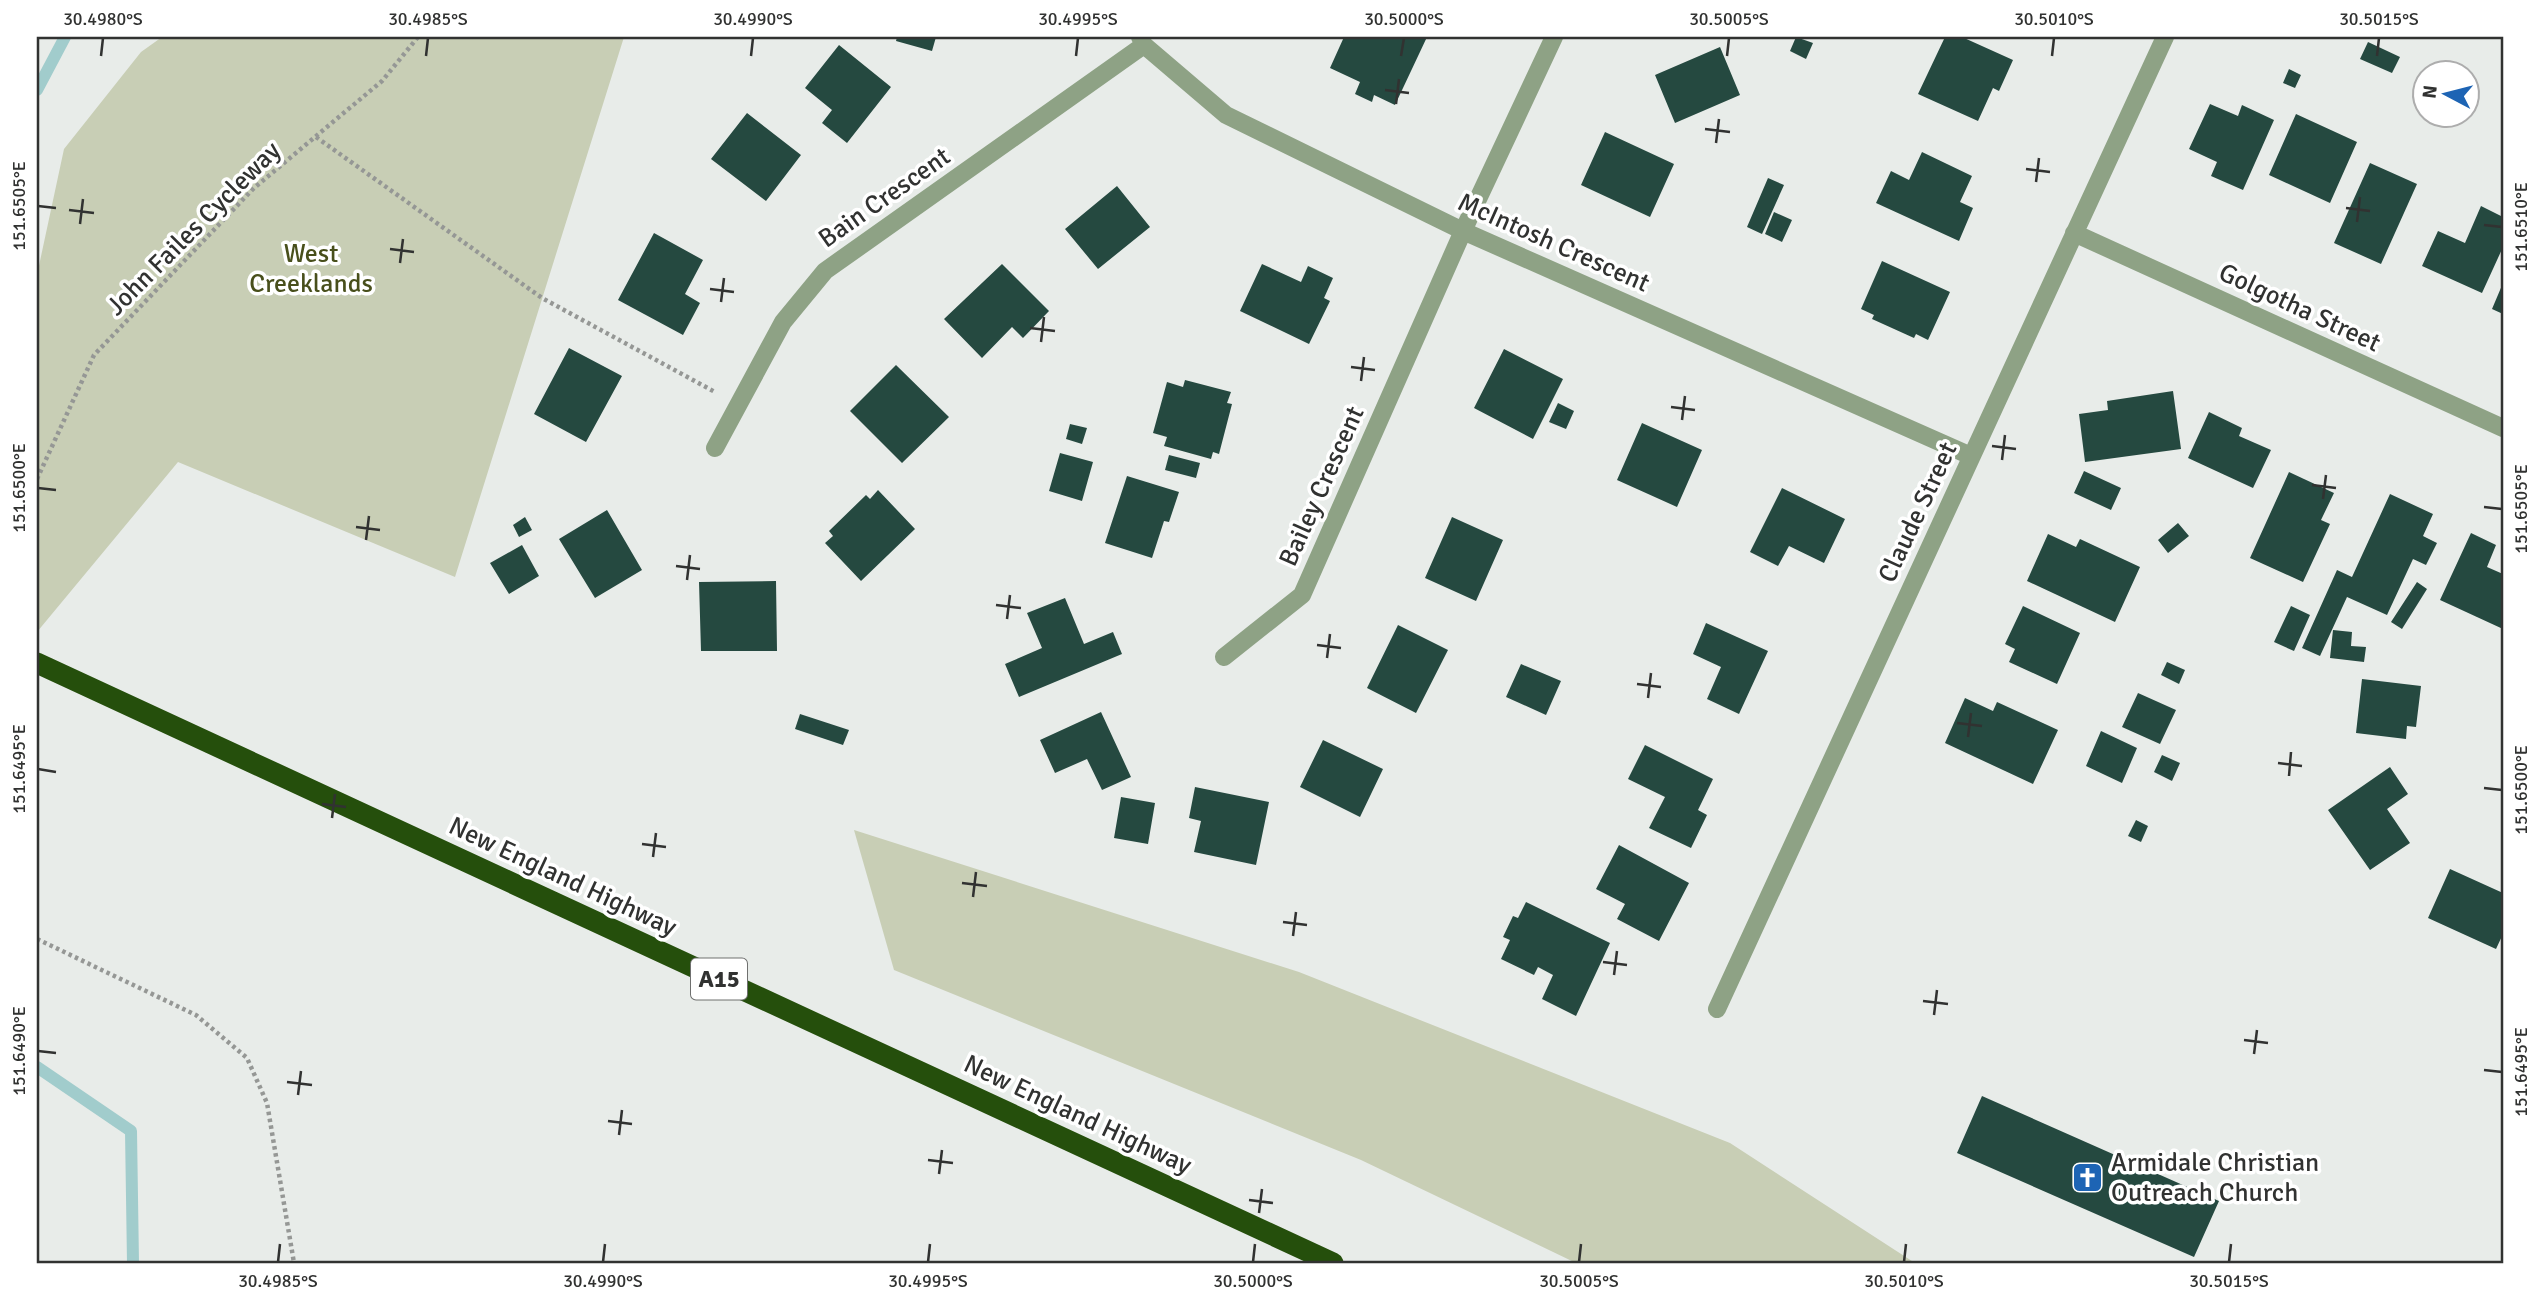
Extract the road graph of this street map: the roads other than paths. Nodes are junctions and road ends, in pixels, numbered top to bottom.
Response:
1 (1553, 37) edge
2 (2165, 37) edge
3 (1142, 41) edge
4 (1463, 231) junction
5 (2074, 233) junction
6 (2503, 428) edge
7 (715, 448) dead end
8 (1971, 456) junction
9 (1224, 656) dead end
10 (37, 663) edge
11 (1717, 1009) dead end
12 (1333, 1263) edge

1 - 4 street, Bailey Crescent
2 - 5 street, Claude Street
3 - 4 street, McIntosh Crescent
3 - 7 street, Bain Crescent
4 - 8 street, McIntosh Crescent
4 - 9 street, Bailey Crescent
5 - 6 street, Golgotha Street
5 - 8 street, Claude Street
8 - 11 street, Claude Street
10 - 12 highway, New England Highway / A15

